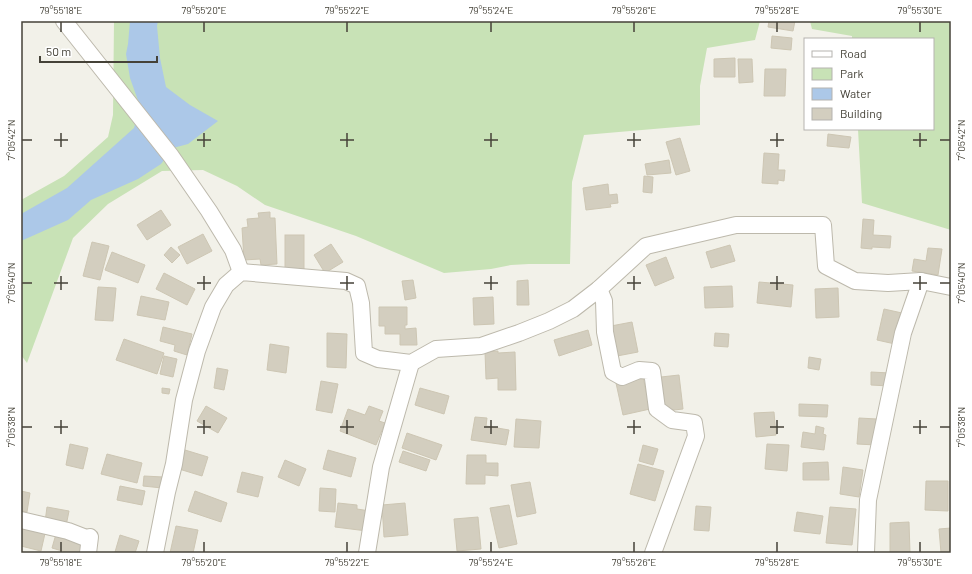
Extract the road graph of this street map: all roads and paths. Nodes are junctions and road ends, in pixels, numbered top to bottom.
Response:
1 (64, 21) edge
2 (241, 272) junction
3 (921, 281) junction
4 (951, 287) edge
5 (599, 289) junction
6 (412, 363) junction
7 (21, 520) edge
8 (88, 553) edge
9 (155, 553) edge
10 (367, 553) edge
11 (654, 553) edge
12 (866, 553) edge

1 - 2 street
2 - 6 street
2 - 9 street
3 - 4 street
3 - 5 street
3 - 12 street
5 - 6 street
5 - 11 street
6 - 10 street
7 - 8 street

